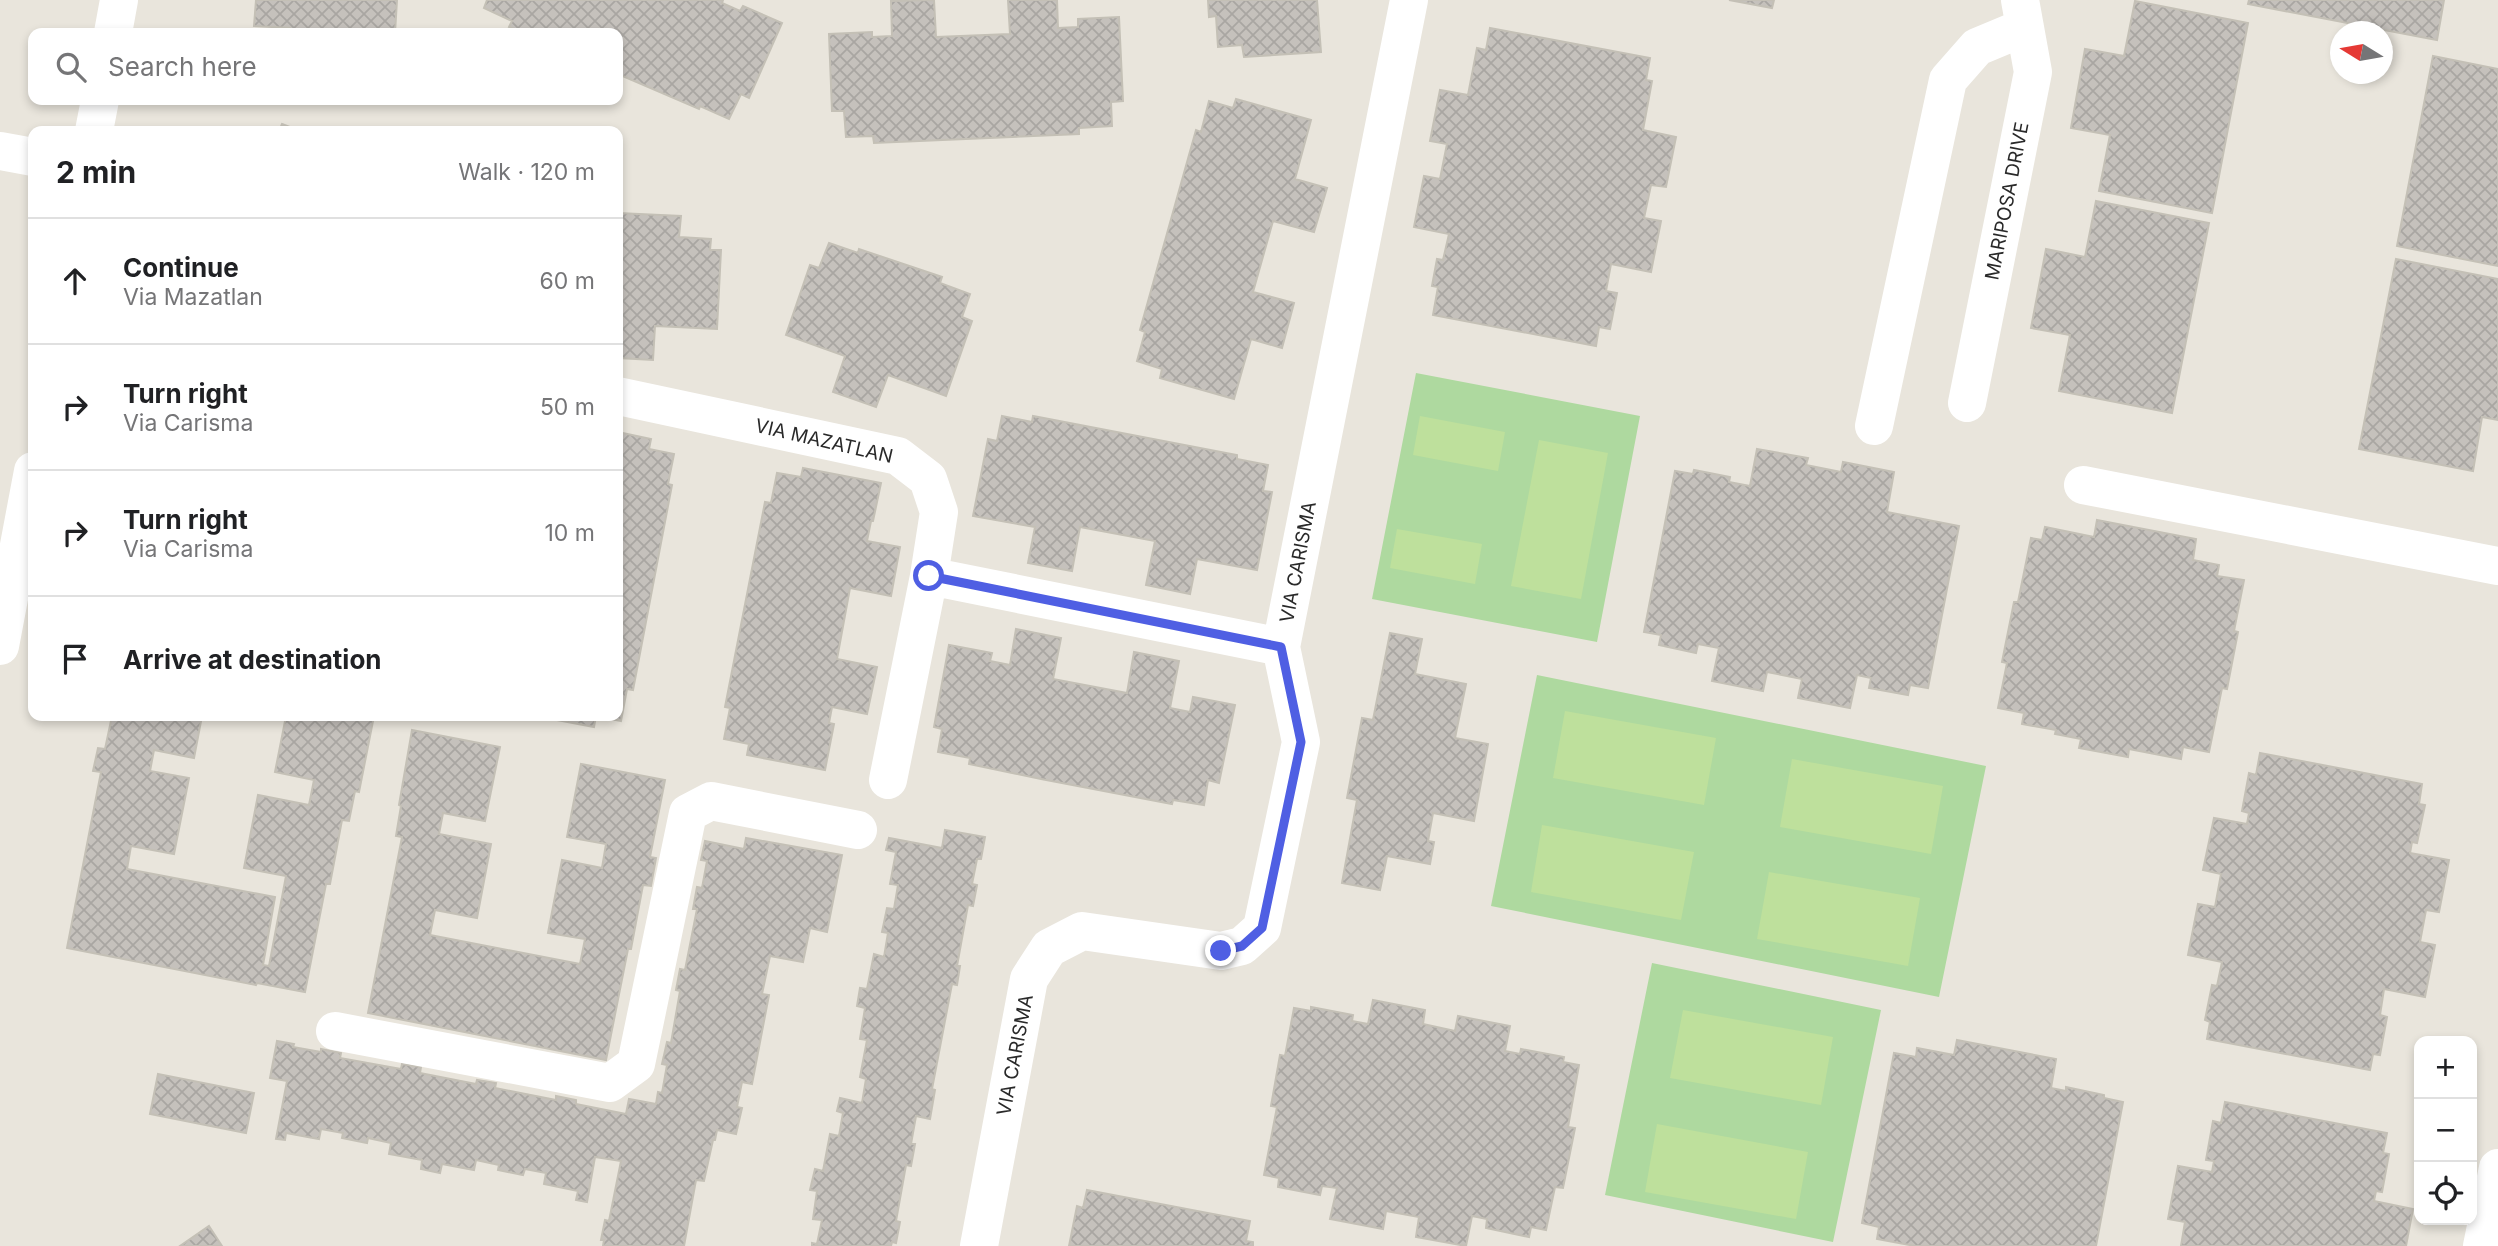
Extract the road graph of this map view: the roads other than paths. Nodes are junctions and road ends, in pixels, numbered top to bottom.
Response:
1 (119, 0) edge
2 (1409, 0) edge
3 (2023, 13) edge
4 (114, 28) edge
5 (99, 105) edge
6 (95, 126) edge
7 (0, 151) edge
8 (28, 156) edge
9 (623, 397) edge
10 (1967, 402) dead end
11 (1874, 426) dead end
12 (2083, 485) dead end
13 (28, 532) edge
14 (2498, 566) edge
15 (929, 576) junction
16 (23, 592) edge
17 (0, 646) edge
18 (1281, 647) junction
19 (888, 780) dead end
20 (858, 830) dead end
21 (335, 1031) dead end
22 (2498, 1168) edge
23 (979, 1246) edge
24 (2482, 1246) edge

1 - 4 street
2 - 18 street, VIA CARISMA
3 - 10 street, MARIPOSA DRIVE
3 - 11 street
5 - 6 street
7 - 8 street
9 - 15 street, VIA MAZATLAN
12 - 14 street
13 - 16 street
15 - 18 street
15 - 19 street, VIA MAZATLAN
16 - 17 street
18 - 23 street, VIA CARISMA
20 - 21 street
22 - 24 street

